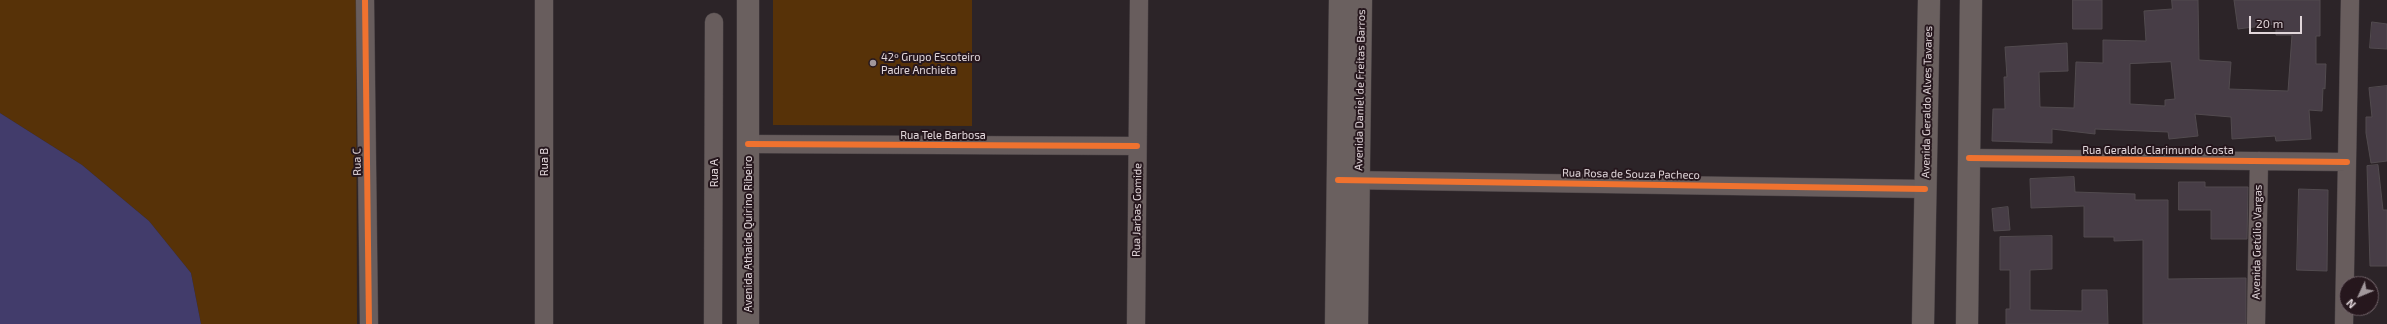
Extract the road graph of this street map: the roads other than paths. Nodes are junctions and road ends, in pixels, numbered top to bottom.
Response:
1 (365, 0) edge
2 (544, 0) edge
3 (748, 0) edge
4 (1139, 0) edge
5 (1340, 0) edge
6 (1361, 0) edge
7 (1929, 0) edge
8 (1971, 0) edge
9 (2350, 0) edge
10 (714, 22) dead end
11 (748, 144) junction
12 (1137, 146) junction
13 (1969, 158) junction
14 (2259, 161) junction
15 (2347, 162) junction
16 (1348, 180) junction
17 (1925, 189) junction
18 (369, 324) edge
19 (544, 324) edge
20 (713, 324) edge
21 (748, 324) edge
22 (1136, 324) edge
23 (1336, 324) edge
24 (1357, 324) edge
25 (1923, 324) edge
26 (1967, 324) edge
27 (2256, 324) edge
28 (2344, 324) edge

1 - 18 street, Rua C
2 - 19 street, Rua B
3 - 11 street, Avenida Athaide Quirino Ribeiro
4 - 12 street, Rua Jarbas Gomide
5 - 16 street, Avenida Daniel de Freitas Barros
6 - 16 street, Avenida Daniel de Freitas Barros
7 - 17 street, Avenida Geraldo Alves Tavares
8 - 13 street
9 - 15 street
10 - 20 street, Rua A
11 - 12 street, Rua Tele Barbosa
11 - 21 street, Avenida Athaide Quirino Ribeiro
12 - 22 street, Rua Jarbas Gomide
13 - 14 street, Rua Geraldo Clarimundo Costa
13 - 26 street
14 - 15 street, Rua Geraldo Clarimundo Costa
14 - 27 street, Avenida Getúlio Vargas
15 - 28 street
16 - 17 street, Rua Rosa de Souza Pacheco
16 - 23 street, Avenida Daniel de Freitas Barros
16 - 24 street, Avenida Daniel de Freitas Barros
17 - 25 street, Avenida Geraldo Alves Tavares

